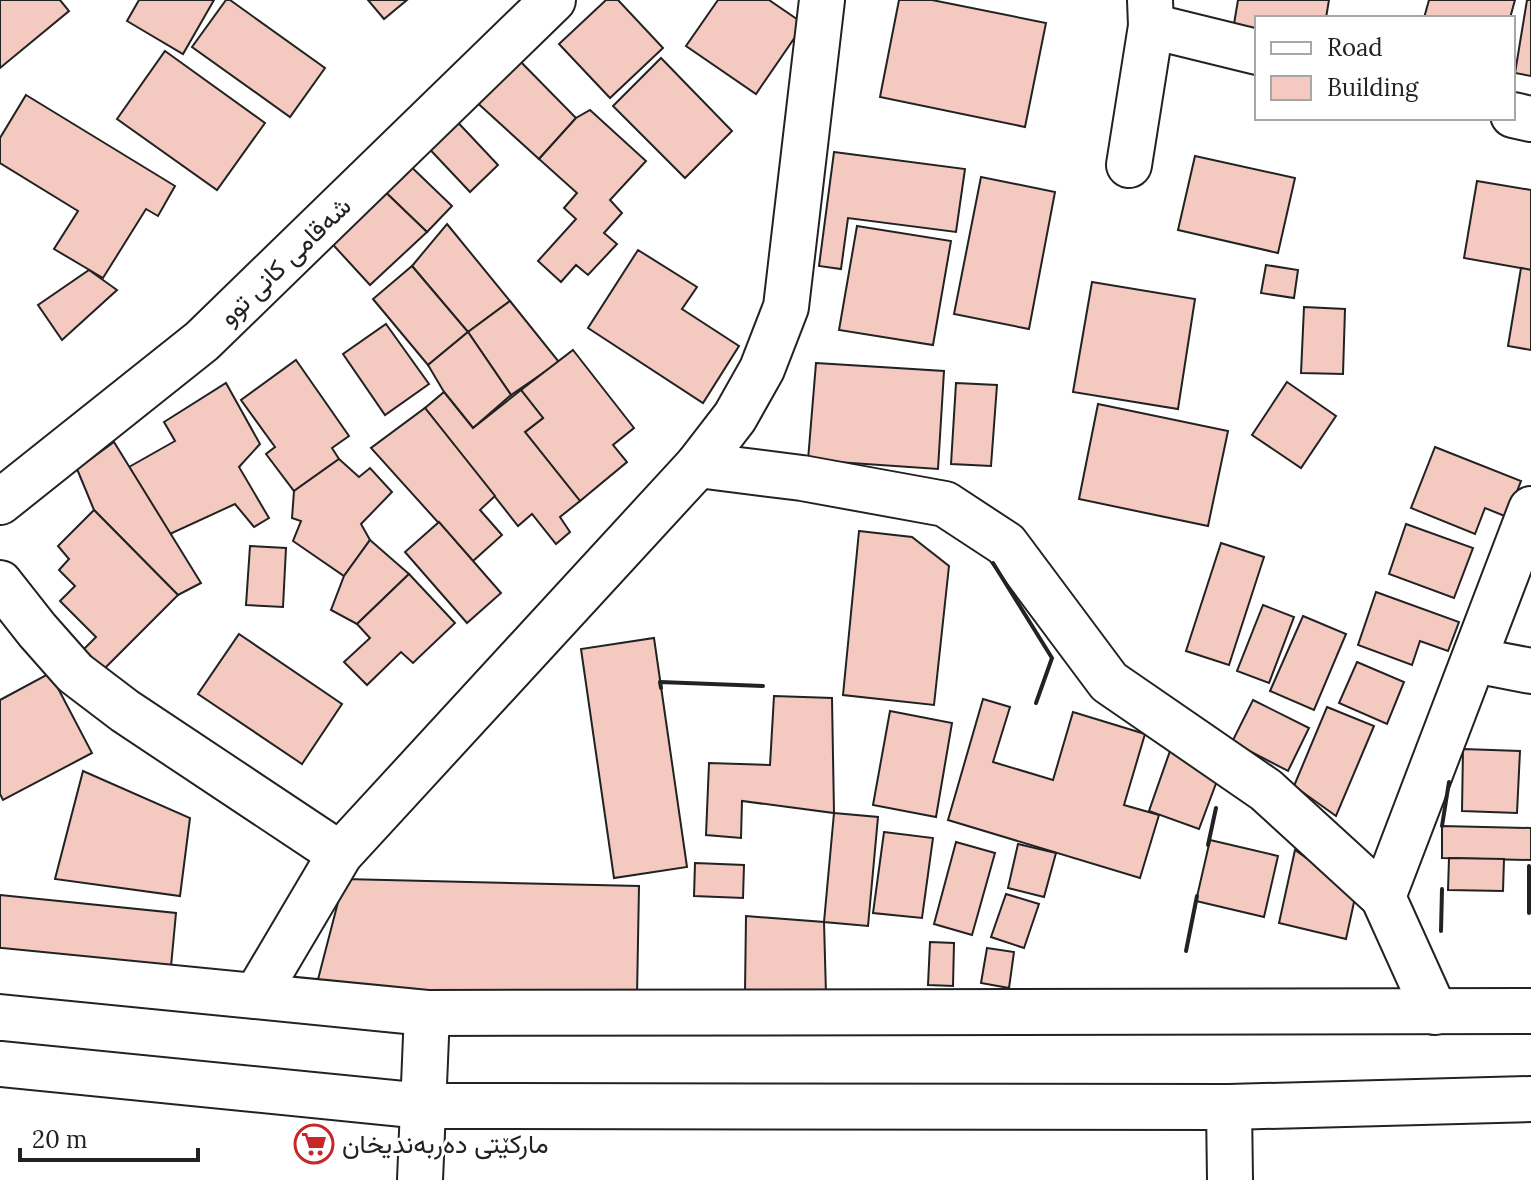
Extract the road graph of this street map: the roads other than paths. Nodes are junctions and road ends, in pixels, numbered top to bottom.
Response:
1 (553, 0) edge
2 (822, 0) edge
3 (1151, 13) edge
4 (1255, 51) edge
5 (1129, 165) dead end
6 (698, 465) junction
7 (0, 502) edge
8 (1531, 509) edge
9 (0, 583) edge
10 (1474, 660) junction
11 (1531, 671) edge
12 (340, 854) junction
13 (1383, 897) junction
14 (0, 971) edge
15 (256, 996) junction
16 (1531, 1011) edge
17 (1435, 1012) junction
18 (427, 1013) junction
19 (0, 1064) edge
20 (1531, 1099) edge
21 (423, 1106) junction
22 (1229, 1107) junction
23 (420, 1180) edge
24 (1230, 1180) edge

1 - 7 main road, شەقامی کانی توو
2 - 6 main road
3 - 4 main road
3 - 5 main road
6 - 12 main road
6 - 13 main road
8 - 10 main road
9 - 12 main road
10 - 11 main road
10 - 13 main road
12 - 15 main road
13 - 17 main road
14 - 15 main road
15 - 18 main road
16 - 17 main road
17 - 18 main road
18 - 21 main road
19 - 21 main road
20 - 22 main road
21 - 22 main road
21 - 23 main road
22 - 24 main road

